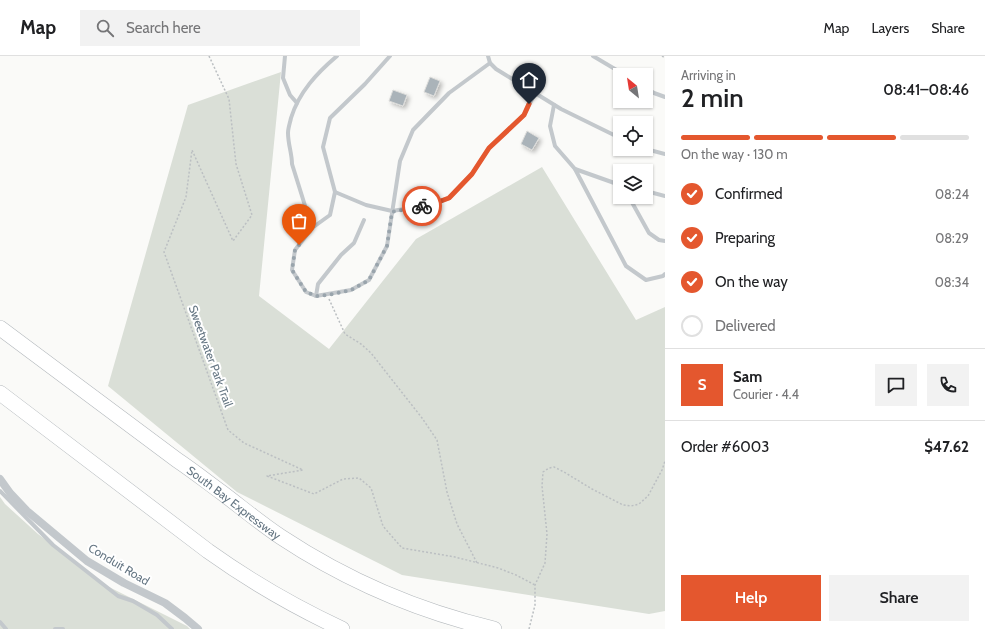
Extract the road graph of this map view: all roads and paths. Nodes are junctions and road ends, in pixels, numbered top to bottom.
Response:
1 (210, 56) edge
2 (285, 56) edge
3 (337, 56) edge
4 (390, 56) edge
5 (488, 56) edge
6 (593, 56) edge
7 (662, 56) edge
8 (665, 58) edge
9 (490, 63) junction
10 (613, 68) edge
11 (653, 92) edge
12 (535, 93) junction
13 (665, 97) edge
14 (297, 103) junction
15 (554, 105) junction
16 (613, 135) edge
17 (653, 151) edge
18 (665, 154) edge
19 (575, 168) junction
20 (613, 182) edge
21 (335, 192) junction
22 (653, 193) edge
23 (665, 196) edge
24 (633, 204) edge
25 (392, 212) junction
26 (364, 220) dead end
27 (312, 228) junction
28 (665, 241) edge
29 (665, 274) edge
30 (328, 295) junction
31 (316, 296) junction
32 (0, 328) edge
33 (0, 392) edge
34 (665, 461) edge
35 (0, 479) edge
36 (0, 491) edge
37 (477, 563) junction
38 (535, 585) junction
39 (0, 622) edge
40 (6, 629) edge
41 (55, 629) edge
42 (63, 629) edge
43 (172, 629) edge
44 (198, 629) edge
45 (342, 629) edge
46 (494, 629) edge
47 (529, 629) edge

1 - 37 path, Sweetwater Park Trail
2 - 14 lane
3 - 14 lane
4 - 21 lane
5 - 9 lane
6 - 10 lane
7 - 8 path
9 - 12 lane
9 - 25 lane
11 - 13 lane
12 - 15 lane
12 - 25 lane
14 - 27 lane
15 - 16 lane
15 - 19 lane
17 - 18 lane
19 - 20 lane
19 - 29 lane
21 - 25 lane
21 - 27 lane
22 - 23 lane
24 - 28 lane
25 - 30 lane
26 - 31 lane
27 - 31 lane
30 - 31 lane
30 - 37 path
32 - 46 highway, South Bay Expressway
33 - 45 highway
34 - 38 path
35 - 44 street, Conduit Road
36 - 43 lane
37 - 38 path, Sweetwater Park Trail
38 - 47 path
39 - 40 lane
41 - 42 lane

